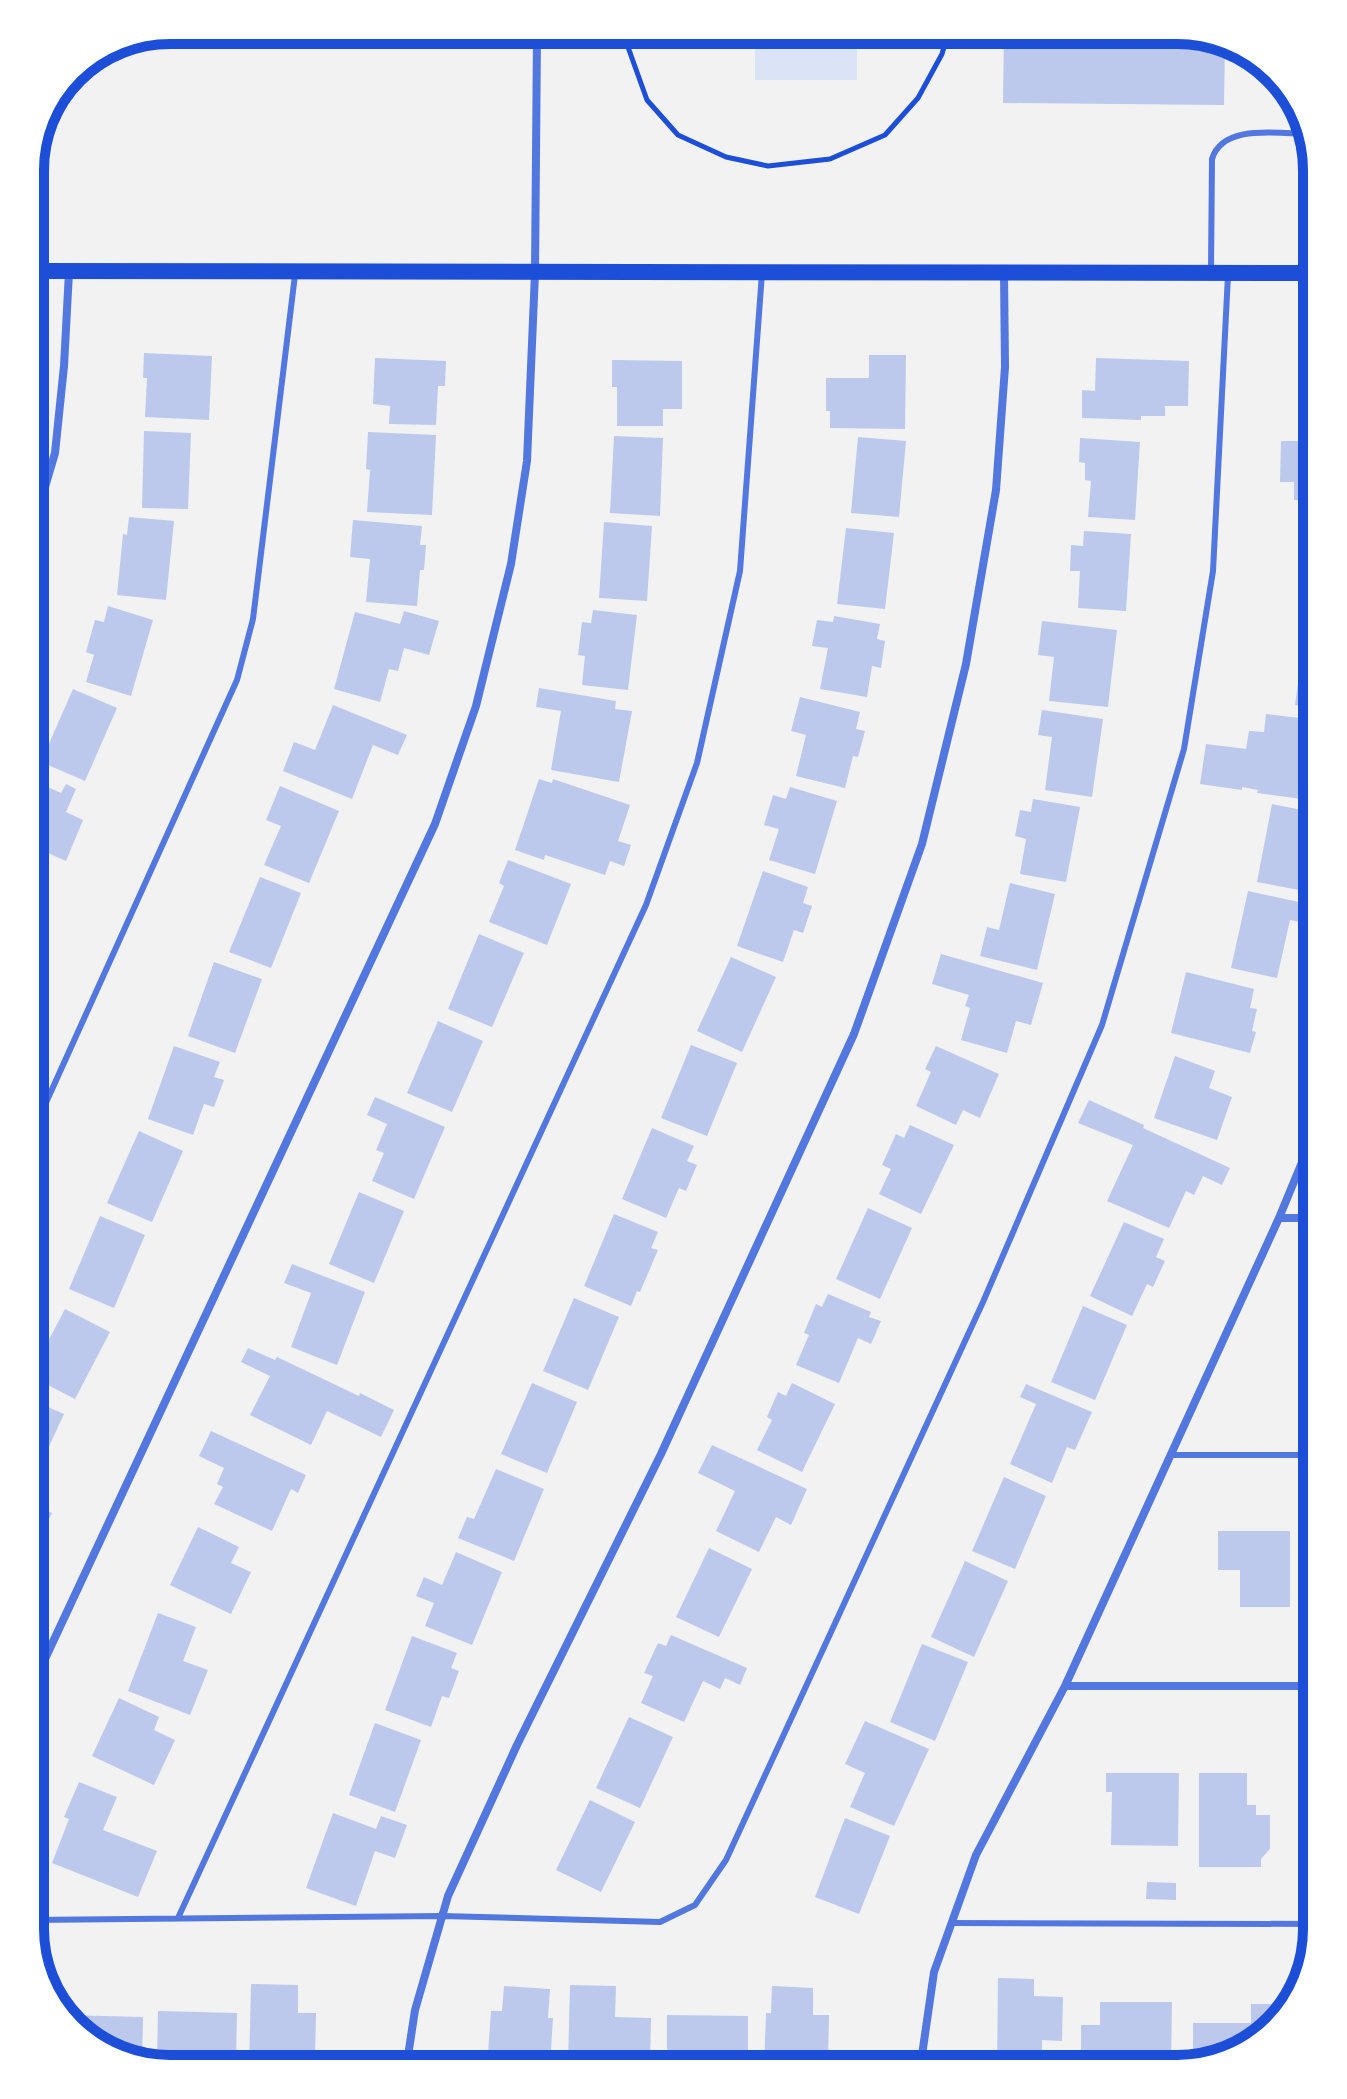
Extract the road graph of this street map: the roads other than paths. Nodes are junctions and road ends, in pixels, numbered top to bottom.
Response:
1 (537, 44) edge
2 (1298, 134) edge
3 (44, 271) edge
4 (69, 272) junction
5 (295, 272) junction
6 (535, 273) junction
7 (762, 273) junction
8 (1004, 273) junction
9 (1211, 273) junction
10 (1228, 273) junction
11 (1303, 273) edge
12 (44, 490) edge
13 (44, 1107) edge
14 (1303, 1160) edge
15 (1279, 1218) junction
16 (1303, 1218) edge
17 (1172, 1455) junction
18 (1303, 1455) edge
19 (44, 1661) edge
20 (1065, 1686) junction
21 (1303, 1686) edge
22 (442, 1916) junction
23 (178, 1918) junction
24 (44, 1920) edge
25 (951, 1923) junction
26 (1303, 1924) edge
27 (408, 2055) edge
28 (922, 2055) edge

1 - 6 street
2 - 9 lane
3 - 4 main road
4 - 5 main road
4 - 12 street
5 - 6 main road
5 - 13 lane
6 - 7 main road
6 - 19 street
7 - 8 main road
7 - 23 lane
8 - 9 main road
8 - 22 street
9 - 10 main road
10 - 11 main road
10 - 22 lane
14 - 15 street
15 - 16 street
15 - 17 street
17 - 18 lane
17 - 20 street
20 - 21 street
20 - 25 street
22 - 23 lane
22 - 27 street
23 - 24 lane
25 - 26 lane
25 - 28 street

